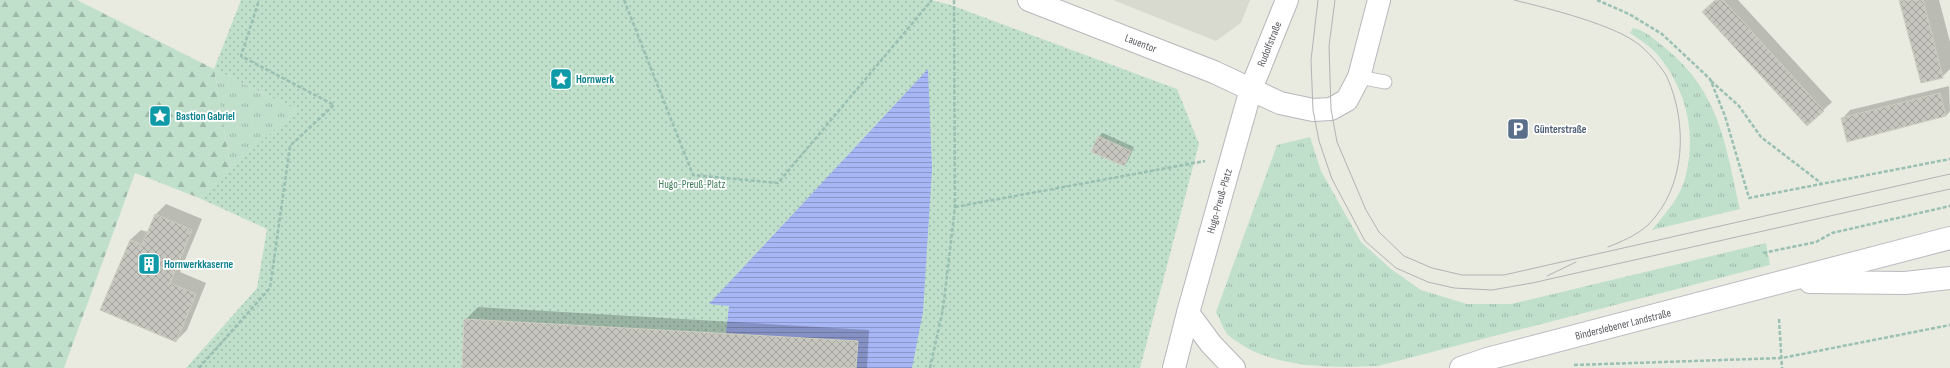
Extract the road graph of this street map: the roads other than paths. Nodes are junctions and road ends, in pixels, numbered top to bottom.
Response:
1 (1029, 0) edge
2 (1288, 0) edge
3 (1379, 0) edge
4 (1359, 77) junction
5 (1384, 82) dead end
6 (1251, 89) junction
7 (1950, 238) edge
8 (1950, 278) edge
9 (1785, 282) junction
10 (1188, 312) junction
11 (1174, 368) edge
12 (1234, 368) edge
13 (1461, 368) edge

1 - 6 street, Lauentor
2 - 6 street, Rudolfstraße
3 - 4 street
4 - 5 lane
4 - 6 street
6 - 10 street, Hugo-Preuß-Platz
7 - 9 street, Binderslebener Landstraße
8 - 9 street, Binderslebener Landstraße
9 - 13 street, Binderslebener Landstraße
10 - 11 street, Hugo-Preuß-Platz
10 - 12 street

